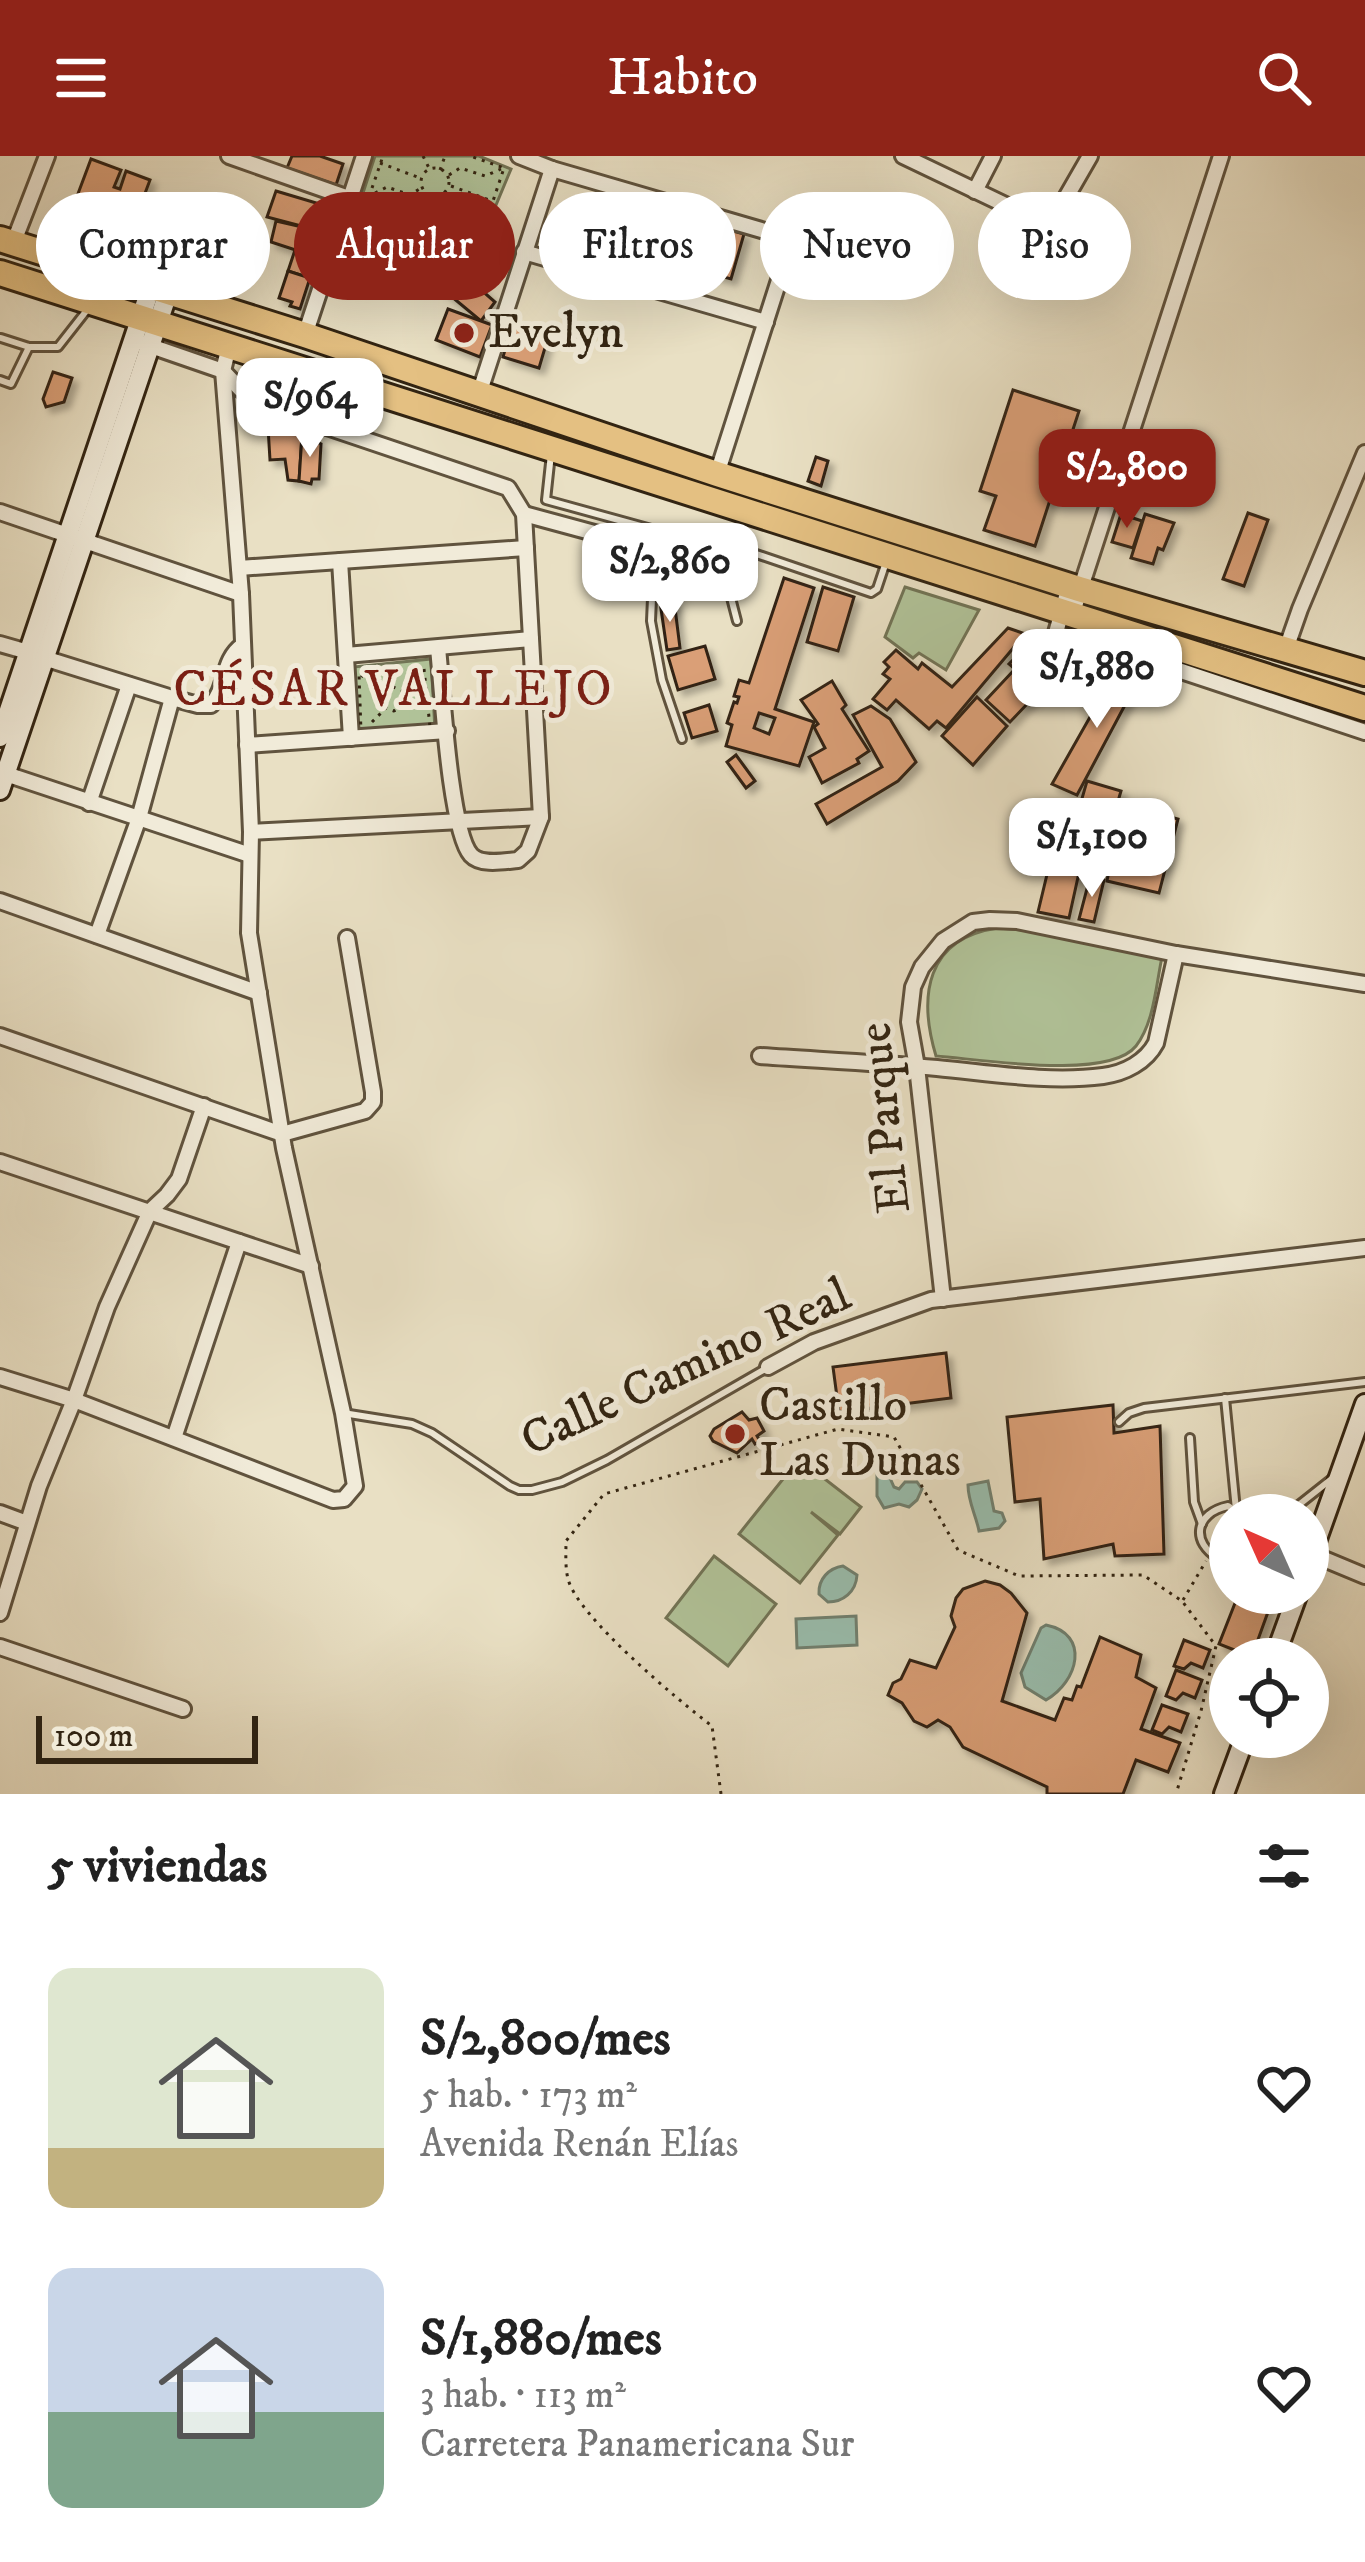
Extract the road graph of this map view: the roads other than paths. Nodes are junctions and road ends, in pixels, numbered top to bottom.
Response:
1 (46, 156) edge
2 (229, 156) edge
3 (364, 156) edge
4 (519, 156) edge
5 (572, 156) edge
6 (903, 156) edge
7 (993, 156) edge
8 (1090, 156) edge
9 (1221, 156) edge
10 (559, 171) junction
11 (975, 191) junction
12 (330, 192) edge
13 (352, 192) edge
14 (7, 242) edge
15 (36, 251) edge
16 (524, 252) junction
17 (0, 273) edge
18 (156, 300) edge
19 (192, 300) edge
20 (316, 300) edge
21 (92, 303) junction
22 (766, 322) junction
23 (144, 331) junction
24 (304, 335) junction
25 (2, 338) edge
26 (29, 347) junction
27 (226, 358) junction
28 (0, 380) edge
29 (479, 394) junction
30 (551, 450) junction
31 (1365, 453) edge
32 (717, 474) junction
33 (0, 512) edge
34 (524, 514) junction
35 (655, 530) junction
36 (689, 531) junction
37 (608, 537) dead end
38 (75, 538) junction
39 (526, 548) junction
40 (887, 555) junction
41 (340, 561) junction
42 (239, 568) junction
43 (1074, 588) junction
44 (241, 594) junction
45 (1076, 616) junction
46 (737, 620) dead end
47 (531, 639) junction
48 (0, 644) edge
49 (243, 645) junction
50 (1075, 646) dead end
51 (438, 648) junction
52 (1286, 649) junction
53 (36, 655) junction
54 (346, 655) junction
55 (1365, 673) edge
56 (128, 685) junction
57 (172, 698) junction
58 (1365, 708) edge
59 (447, 731) junction
60 (1365, 732) edge
61 (356, 735) junction
62 (0, 737) edge
63 (682, 739) dead end
64 (248, 745) junction
65 (2, 779) edge
66 (89, 803) junction
67 (542, 817) junction
68 (140, 818) junction
69 (456, 821) junction
70 (251, 832) junction
71 (250, 855) junction
72 (0, 901) edge
73 (97, 935) junction
74 (347, 938) dead end
75 (1176, 954) junction
76 (1365, 984) edge
77 (259, 993) junction
78 (0, 1036) edge
79 (760, 1056) dead end
80 (917, 1066) junction
81 (204, 1106) junction
82 (282, 1134) junction
83 (0, 1162) edge
84 (151, 1211) junction
85 (239, 1242) junction
86 (1365, 1248) edge
87 (311, 1266) junction
88 (943, 1299) junction
89 (768, 1367) joint
90 (0, 1377) edge
91 (1365, 1382) edge
92 (1225, 1398) junction
93 (74, 1400) junction
94 (1365, 1404) edge
95 (343, 1413) junction
96 (1119, 1422) dead end
97 (174, 1438) junction
98 (1190, 1438) dead end
99 (1341, 1471) junction
100 (1237, 1494) edge
101 (1312, 1494) edge
102 (1329, 1505) edge
103 (0, 1513) edge
104 (1209, 1513) edge
105 (27, 1523) junction
106 (1202, 1524) junction
107 (1209, 1552) edge
108 (1329, 1565) edge
109 (1365, 1576) edge
110 (0, 1613) edge
111 (0, 1647) edge
112 (183, 1709) dead end
113 (1237, 1758) edge
114 (1224, 1794) edge

1 - 14 street
2 - 12 street
3 - 13 street
4 - 10 street
5 - 10 street
6 - 11 street
7 - 11 street
8 - 11 street
9 - 43 street
10 - 16 street
10 - 22 street
14 - 15 highway
16 - 22 street
16 - 29 street
17 - 21 highway
18 - 23 street
19 - 24 highway
20 - 24 street
21 - 23 highway
21 - 26 lane
22 - 32 street
23 - 27 highway
23 - 38 street
24 - 29 highway
25 - 26 lane
26 - 28 lane
27 - 30 highway
27 - 34 street
27 - 42 street
29 - 32 highway
30 - 35 lane
30 - 40 highway
31 - 52 street
32 - 43 highway
33 - 38 street
34 - 37 street
34 - 39 street
35 - 36 lane
35 - 63 lane
36 - 40 lane
36 - 46 lane
38 - 44 street
38 - 53 street
39 - 41 street
39 - 47 street
40 - 45 highway
41 - 42 street
41 - 54 street
42 - 44 street
43 - 45 street
43 - 52 highway
44 - 49 street
45 - 50 street
45 - 58 highway
45 - 60 street
47 - 51 street
47 - 67 street
48 - 53 street
49 - 57 street
49 - 64 street
51 - 54 street
51 - 59 street
52 - 55 highway
53 - 56 street
53 - 62 street
53 - 65 street
54 - 61 street
56 - 57 street
56 - 66 street
57 - 68 street
59 - 61 street
59 - 69 street
61 - 64 street
64 - 70 street
65 - 66 street
66 - 68 street
67 - 69 street
67 - 69 street
68 - 71 street
68 - 73 street
69 - 70 street
70 - 71 street
71 - 77 street
72 - 73 street
73 - 77 street
74 - 82 street
75 - 76 street, El Parque
75 - 80 street
75 - 80 street, El Parque
77 - 82 street
78 - 81 street
79 - 80 street
80 - 88 street, El Parque
81 - 82 street
81 - 84 street
82 - 87 street
83 - 84 street
84 - 85 street
84 - 93 street
85 - 87 street
85 - 97 street
86 - 88 street, Calle Camino Real
87 - 95 street
88 - 89 street, Calle Camino Real
89 - 95 lane, Calle Camino Real
90 - 93 street
91 - 92 lane
92 - 96 lane
92 - 100 lane
93 - 97 street
93 - 105 street
94 - 99 street
95 - 97 street
98 - 106 lane
99 - 101 lane
99 - 102 street
103 - 105 street
104 - 106 lane
105 - 110 street
106 - 107 lane
108 - 109 street
111 - 112 street
113 - 114 street

